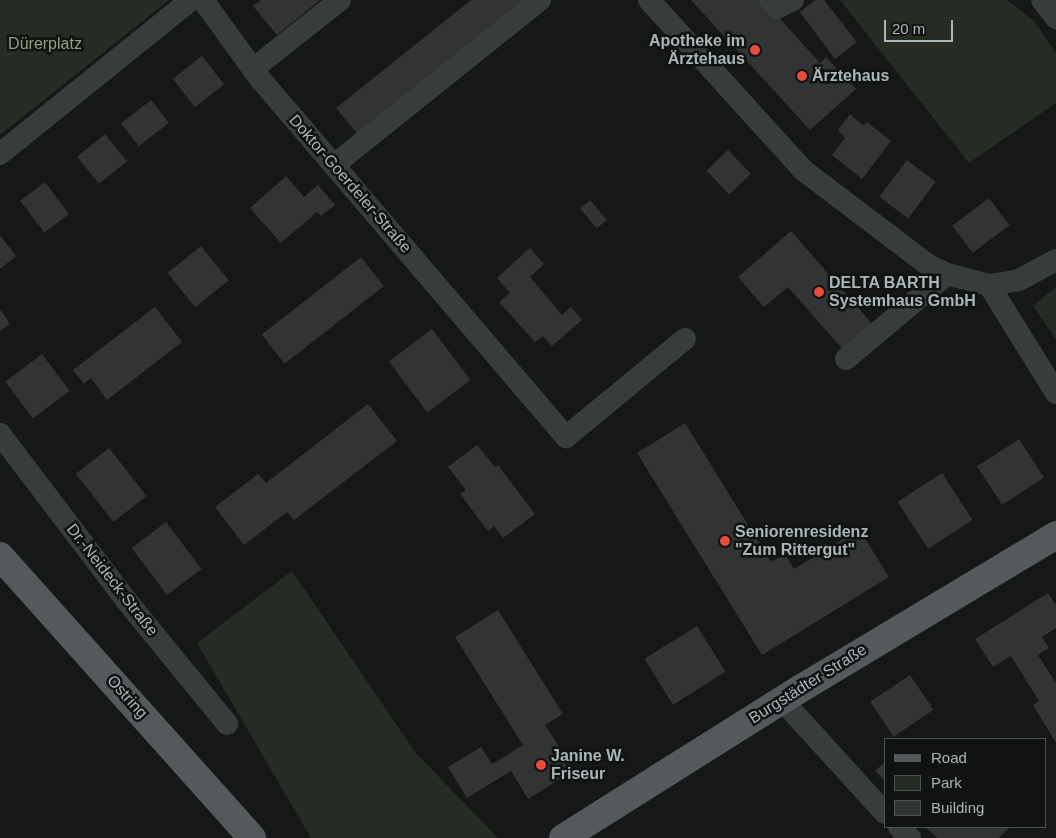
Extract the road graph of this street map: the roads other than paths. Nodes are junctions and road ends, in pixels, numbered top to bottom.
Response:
1 (191, 0) edge
2 (203, 0) edge
3 (340, 0) edge
4 (540, 0) edge
5 (649, 0) edge
6 (770, 0) edge
7 (793, 0) edge
8 (1042, 0) edge
9 (1056, 18) edge
10 (253, 69) junction
11 (0, 154) edge
12 (334, 165) junction
13 (1056, 260) edge
14 (947, 274) junction
15 (989, 285) junction
16 (684, 339) dead end
17 (846, 359) dead end
18 (1056, 393) edge
19 (0, 434) edge
20 (1056, 535) edge
21 (0, 556) edge
22 (782, 700) junction
23 (227, 724) dead end
24 (884, 812) edge
25 (900, 828) edge
26 (252, 838) edge
27 (563, 838) edge
28 (910, 838) edge

1 - 11 street
2 - 10 street, Doktor-Goerdeler-Straße
3 - 10 street
4 - 12 street
5 - 14 street
6 - 7 street
8 - 9 street
10 - 12 street, Doktor-Goerdeler-Straße
12 - 16 street, Doktor-Goerdeler-Straße
13 - 15 street
14 - 15 street
14 - 17 street
15 - 18 street
19 - 23 street, Dr.-Neideck-Straße
20 - 22 main road, Burgstädter Straße
21 - 26 main road, Ostring
22 - 24 street
22 - 27 main road, Burgstädter Straße
25 - 28 street

